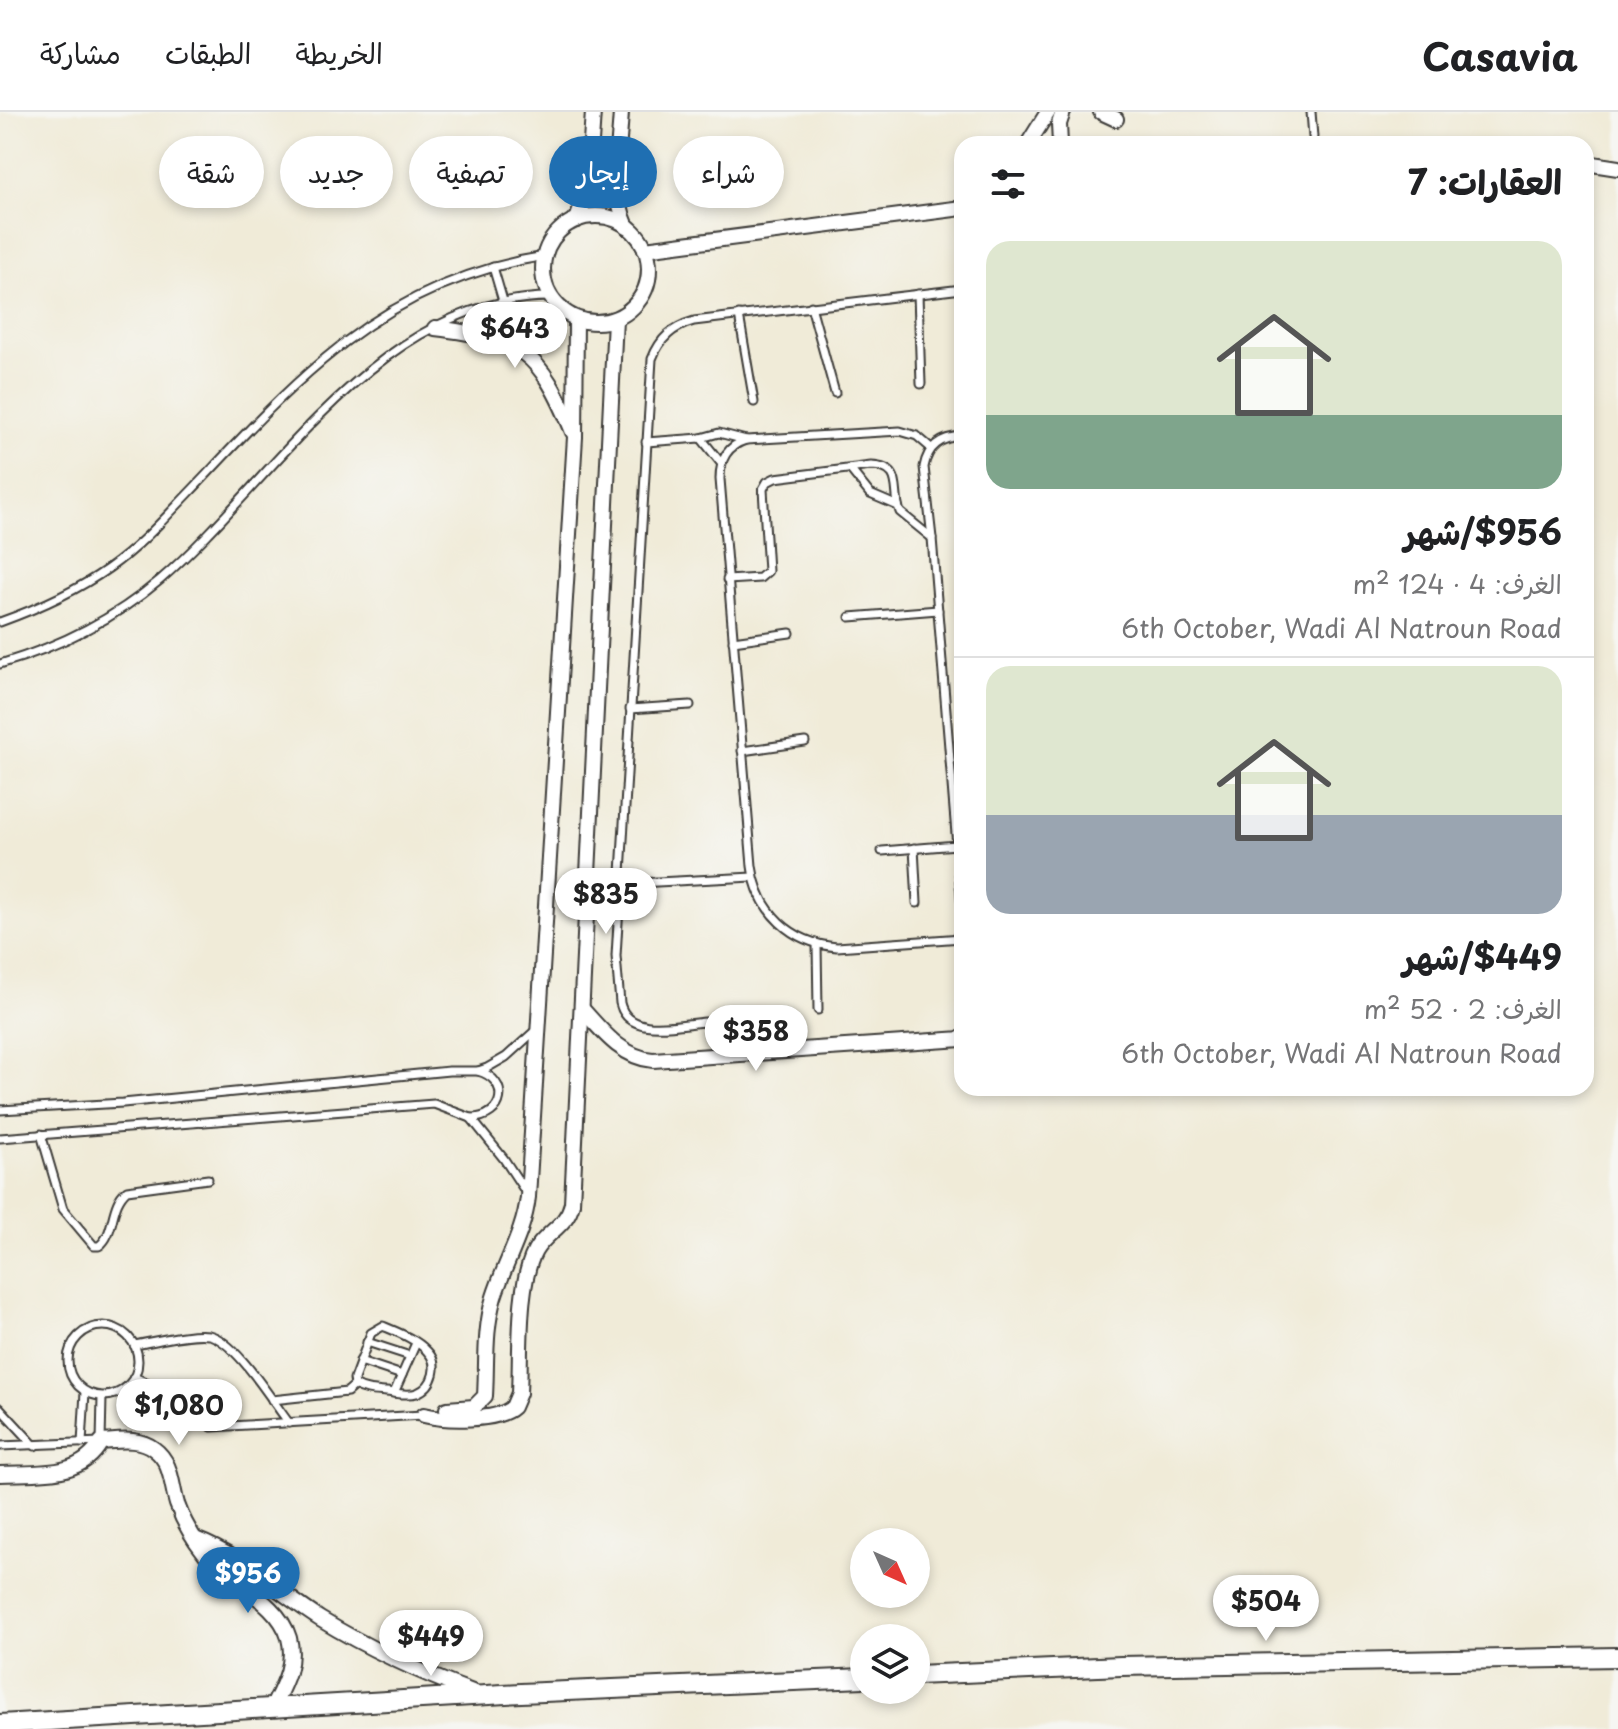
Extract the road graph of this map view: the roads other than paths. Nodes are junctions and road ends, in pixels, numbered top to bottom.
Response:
1 (593, 112) edge
2 (621, 112) edge
3 (1048, 112) edge
4 (1063, 112) edge
5 (1101, 112) edge
6 (1311, 112) edge
7 (1116, 119) dead end
8 (1033, 136) edge
9 (1060, 136) edge
10 (1313, 136) edge
11 (1594, 164) edge
12 (1618, 168) edge
13 (954, 204) edge
14 (954, 209) edge
15 (946, 210) junction
16 (577, 220) junction
17 (627, 227) junction
18 (645, 249) junction
19 (545, 256) junction
20 (493, 267) junction
21 (954, 290) edge
22 (918, 294) junction
23 (551, 297) junction
24 (503, 301) junction
25 (811, 306) junction
26 (739, 315) junction
27 (576, 319) junction
28 (615, 319) junction
29 (435, 328) junction
30 (921, 384) dead end
31 (835, 393) dead end
32 (754, 402) dead end
33 (575, 437) junction
34 (954, 437) edge
35 (701, 438) junction
36 (746, 440) junction
37 (646, 442) junction
38 (931, 448) junction
39 (721, 463) junction
40 (850, 469) junction
41 (898, 506) junction
42 (932, 538) junction
43 (727, 580) junction
44 (938, 610) junction
45 (850, 617) dead end
46 (0, 622) edge
47 (790, 633) dead end
48 (733, 641) junction
49 (0, 664) edge
50 (690, 705) dead end
51 (630, 709) junction
52 (805, 742) dead end
53 (742, 751) junction
54 (954, 808) edge
55 (954, 845) edge
56 (914, 848) junction
57 (882, 851) dead end
58 (753, 877) junction
59 (619, 884) junction
60 (917, 903) dead end
61 (954, 939) edge
62 (817, 944) junction
63 (583, 1010) junction
64 (818, 1010) dead end
65 (705, 1022) dead end
66 (539, 1028) junction
67 (954, 1040) edge
68 (478, 1071) junction
69 (0, 1110) edge
70 (471, 1118) junction
71 (41, 1134) junction
72 (0, 1138) edge
73 (208, 1179) dead end
74 (528, 1197) junction
75 (522, 1230) junction
76 (547, 1237) junction
77 (367, 1342) junction
78 (416, 1343) junction
79 (134, 1345) junction
80 (410, 1356) junction
81 (360, 1361) junction
82 (402, 1375) junction
83 (134, 1377) junction
84 (355, 1385) junction
85 (85, 1392) junction
86 (394, 1393) junction
87 (485, 1396) junction
88 (102, 1397) junction
89 (272, 1400) junction
90 (0, 1408) edge
91 (507, 1413) junction
92 (424, 1415) junction
93 (289, 1423) junction
94 (101, 1442) junction
95 (82, 1443) junction
96 (0, 1446) edge
97 (35, 1446) junction
98 (0, 1474) edge
99 (195, 1539) junction
100 (1618, 1657) edge
101 (930, 1674) edge
102 (850, 1679) edge
103 (483, 1696) junction
104 (272, 1708) junction
105 (0, 1724) edge

1 - 16 street
2 - 17 street
3 - 8 street
4 - 9 street
5 - 7 street
6 - 10 lane
11 - 12 street
13 - 15 street
14 - 15 street
15 - 18 street
16 - 17 street
16 - 19 street
17 - 18 street
18 - 28 street
19 - 20 lane
19 - 23 street
20 - 24 lane
20 - 46 lane
21 - 22 lane
22 - 25 lane
22 - 30 lane
23 - 24 lane
23 - 27 street
24 - 29 lane
25 - 26 lane
25 - 31 lane
26 - 32 lane
26 - 37 lane
27 - 28 street
27 - 33 street
28 - 63 street
29 - 33 street
29 - 49 lane
33 - 66 street
34 - 38 lane
35 - 36 lane
35 - 37 lane
35 - 39 lane
36 - 38 lane
36 - 39 lane
37 - 51 lane
38 - 42 lane
39 - 43 lane
40 - 41 lane
40 - 41 lane
40 - 43 lane
41 - 42 lane
42 - 44 lane
43 - 48 lane
44 - 45 lane
44 - 54 lane
47 - 48 lane
48 - 53 lane
50 - 51 lane
51 - 59 lane
52 - 53 lane
53 - 58 lane
55 - 56 lane
56 - 57 lane
56 - 60 lane
58 - 59 lane
58 - 62 lane
59 - 65 lane
61 - 62 lane
62 - 64 lane
63 - 67 street
63 - 76 street
66 - 68 lane
66 - 74 street
68 - 69 lane
68 - 70 lane
70 - 71 lane
70 - 74 lane
71 - 72 lane
71 - 73 lane
74 - 75 street
75 - 76 street
75 - 87 street
76 - 91 street
77 - 78 lane
77 - 80 lane
77 - 81 lane
78 - 80 lane
78 - 86 lane
79 - 83 lane
79 - 85 lane
79 - 89 lane
80 - 82 lane
81 - 82 lane
81 - 84 lane
82 - 86 lane
83 - 88 lane
83 - 93 lane
84 - 86 lane
84 - 89 lane
85 - 88 lane
85 - 95 lane
87 - 91 street
87 - 92 street
88 - 94 lane
89 - 93 lane
90 - 97 lane
91 - 92 street
92 - 93 lane
94 - 95 lane
94 - 98 street
94 - 99 street
95 - 97 lane
96 - 97 lane
99 - 103 street
99 - 104 street
100 - 101 street
102 - 103 street
103 - 104 street
104 - 105 street

